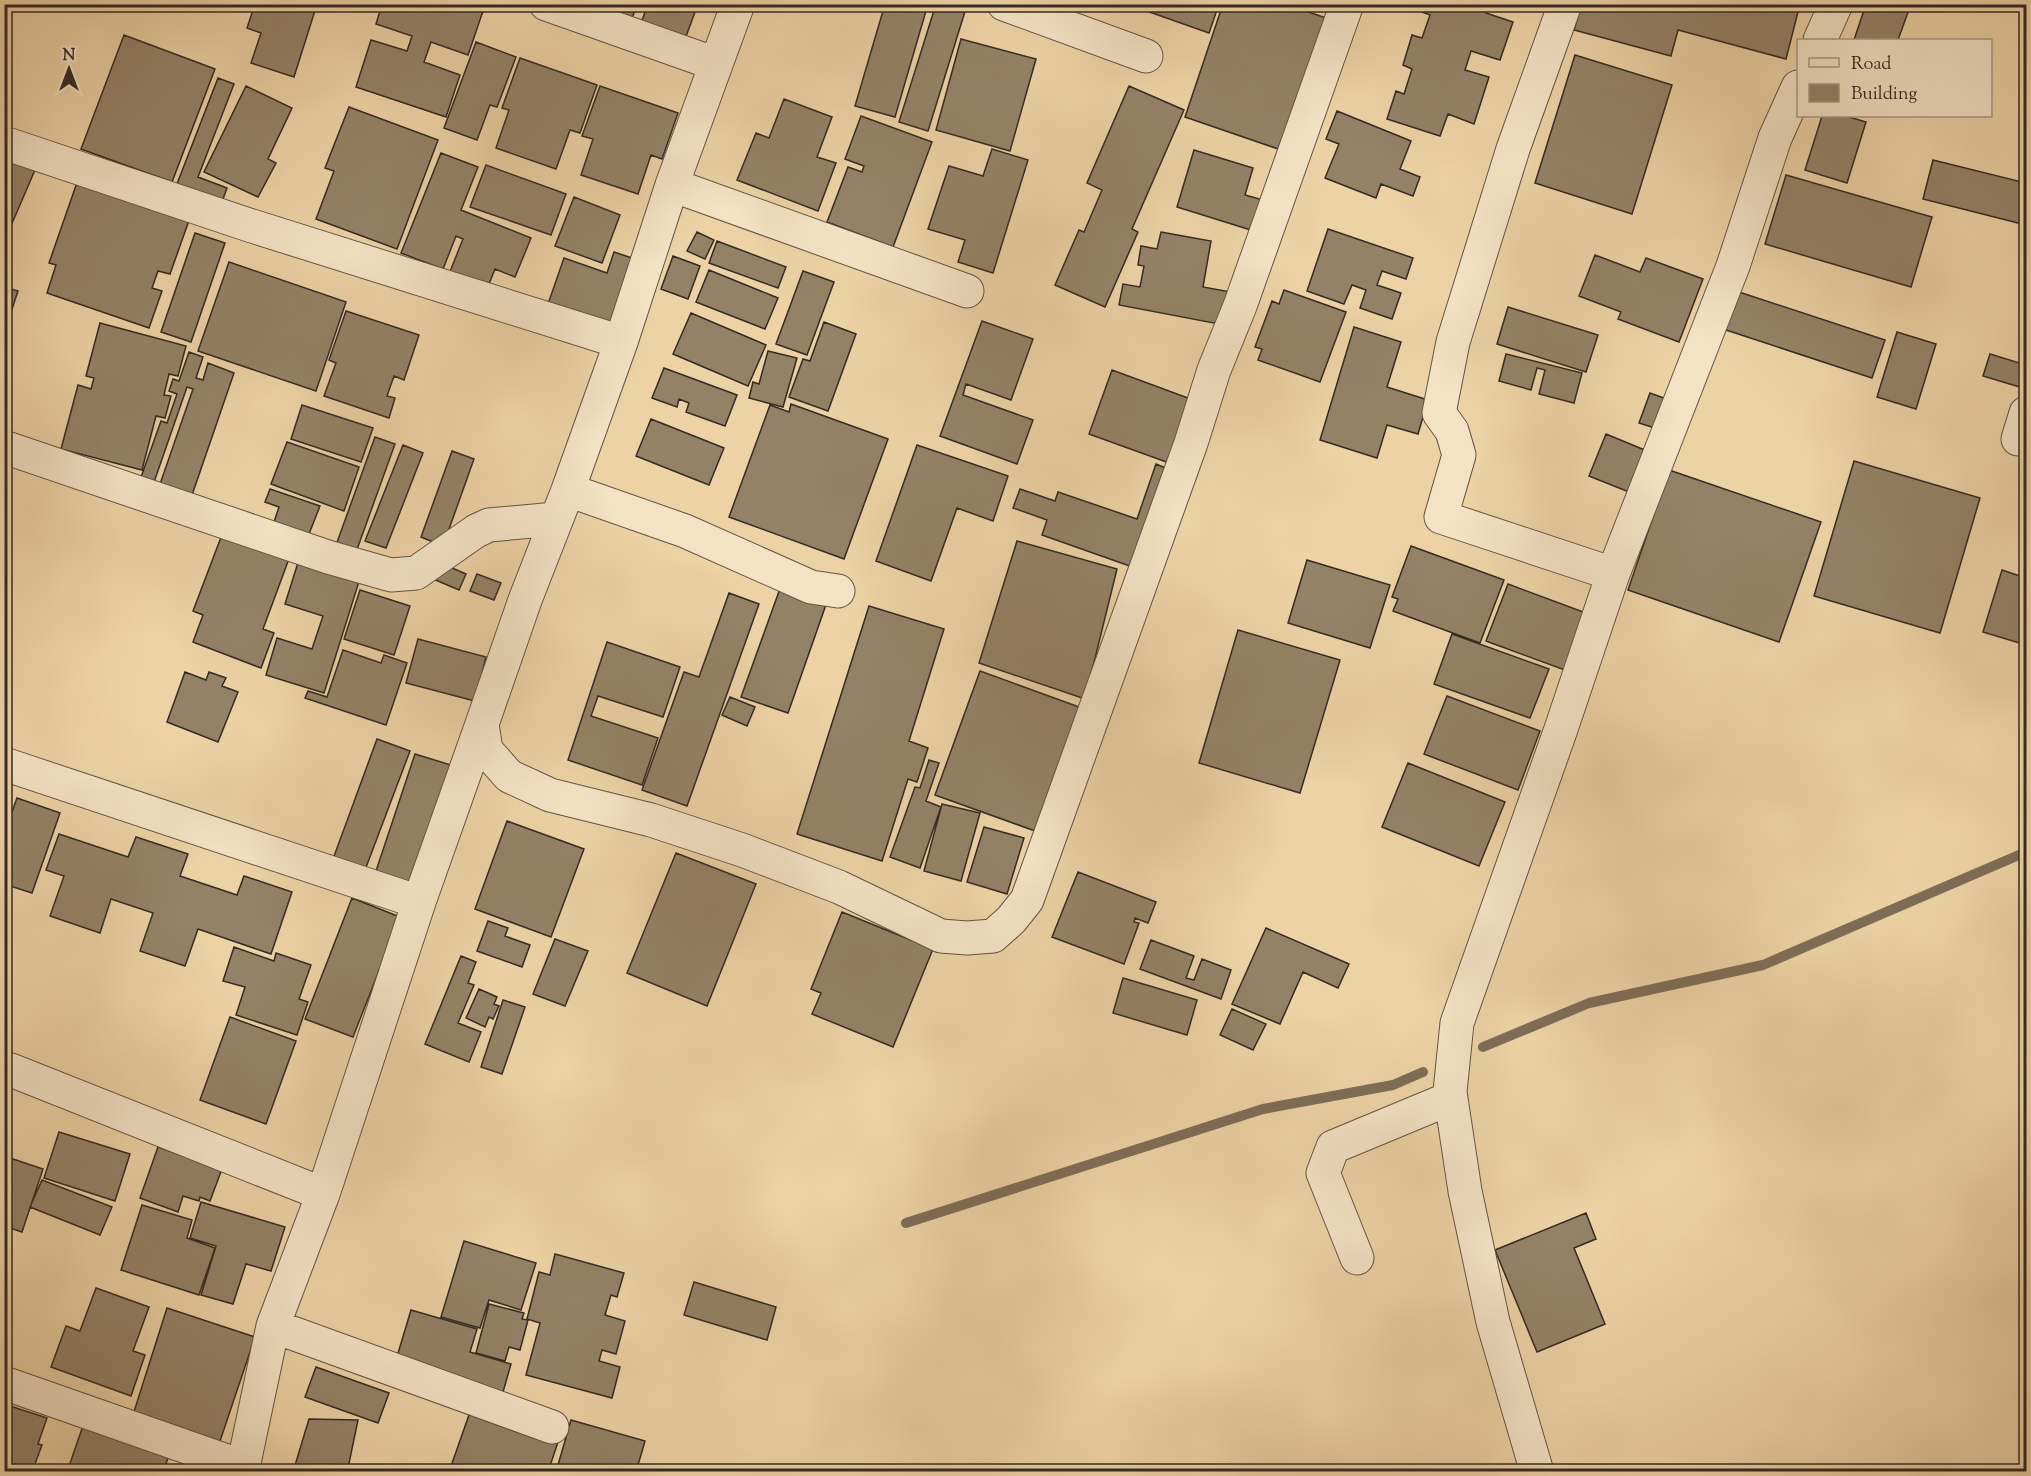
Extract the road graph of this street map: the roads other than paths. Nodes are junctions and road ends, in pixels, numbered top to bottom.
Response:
1 (546, 4) edge
2 (738, 4) edge
3 (1004, 4) edge
4 (1347, 4) edge
5 (1565, 4) edge
6 (1836, 4) edge
7 (1820, 39) edge
8 (1146, 56) dead end
9 (716, 64) junction
10 (1797, 89) edge
11 (4, 143) edge
12 (672, 185) junction
13 (967, 291) dead end
14 (621, 342) junction
15 (4, 447) edge
16 (562, 505) junction
17 (1613, 573) junction
18 (838, 591) dead end
19 (482, 724) junction
20 (4, 764) edge
21 (419, 902) junction
22 (4, 1071) edge
23 (1451, 1098) junction
24 (323, 1194) junction
25 (1357, 1258) dead end
26 (273, 1326) junction
27 (4, 1383) edge
28 (552, 1427) dead end
29 (243, 1469) edge
30 (1537, 1472) edge

1 - 9 street
2 - 9 street
3 - 8 street
4 - 19 street
5 - 17 street
6 - 7 street
9 - 12 street
10 - 17 street
11 - 14 street
12 - 13 street
12 - 14 street
14 - 16 street
15 - 16 street
16 - 18 street
16 - 19 street
17 - 23 street
19 - 21 street
20 - 21 street
21 - 24 street
22 - 24 street
23 - 25 street
23 - 30 street
24 - 26 street
26 - 28 street
26 - 29 street
27 - 29 street

